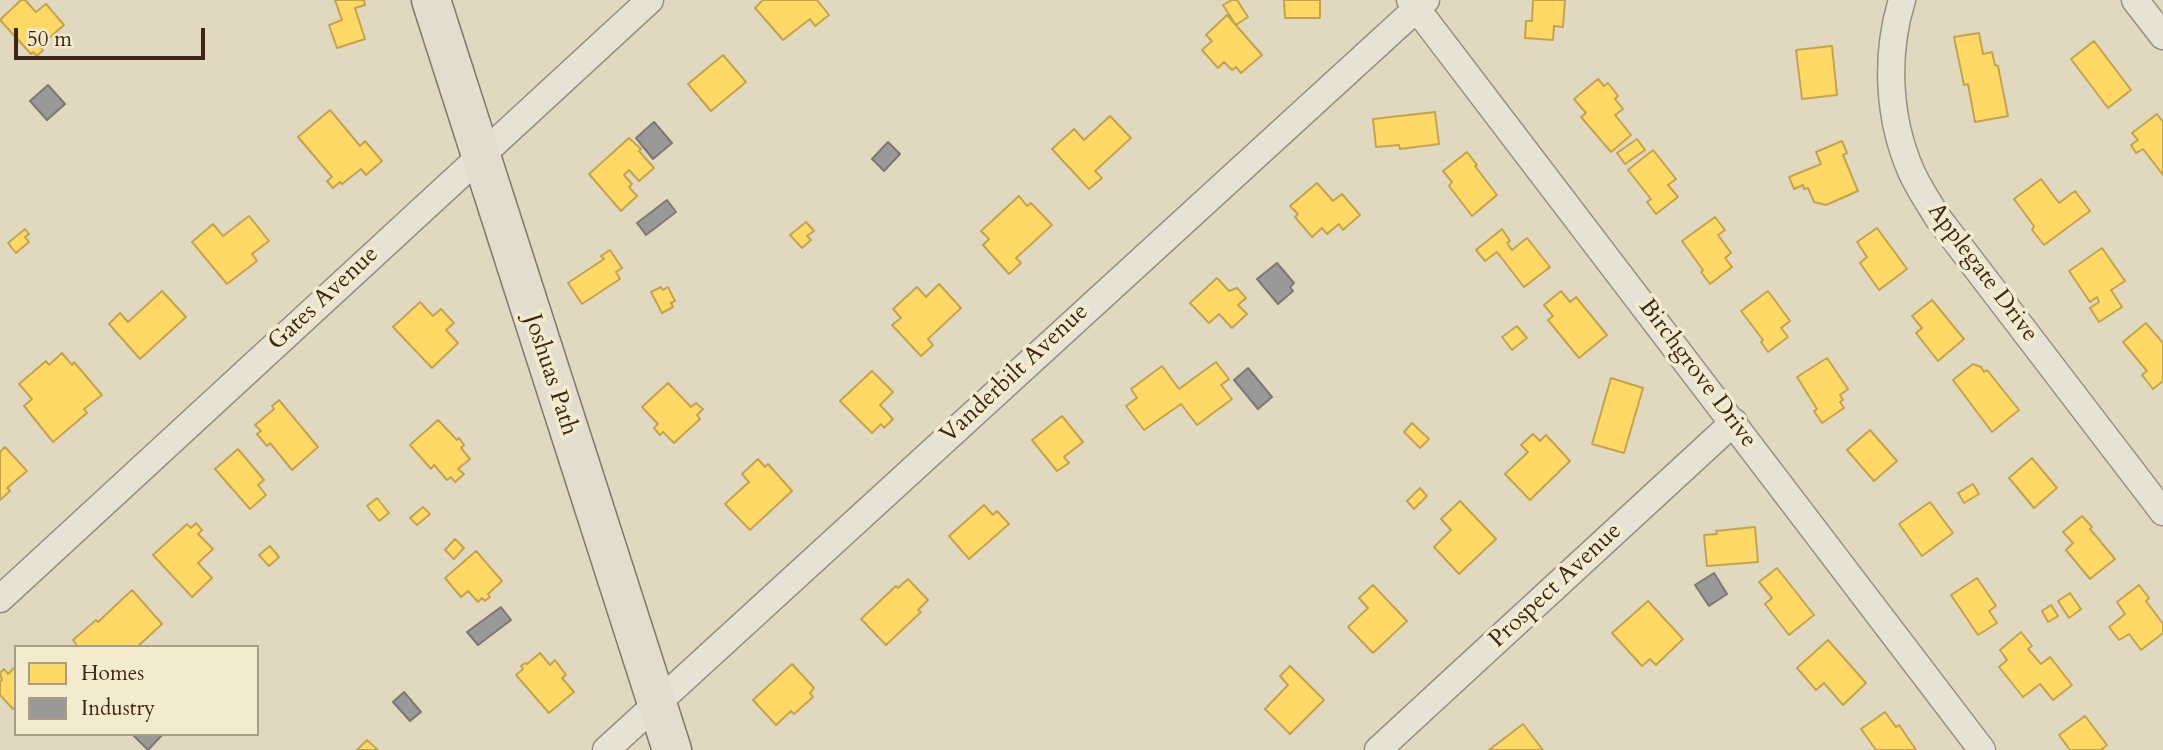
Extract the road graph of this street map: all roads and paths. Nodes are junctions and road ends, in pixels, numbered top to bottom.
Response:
1 (431, 0) edge
2 (650, 0) edge
3 (1902, 0) edge
4 (2135, 0) edge
5 (1418, 3) edge
6 (2163, 36) edge
7 (479, 156) junction
8 (1734, 422) junction
9 (2163, 512) edge
10 (0, 599) edge
11 (657, 703) junction
12 (606, 750) edge
13 (671, 750) edge
14 (1378, 750) edge
15 (1982, 750) edge

1 - 7 main road, Joshuas Path
2 - 7 street, Gates Avenue
3 - 9 street, Applegate Drive
4 - 6 street
5 - 8 street, Birchgrove Drive
5 - 11 street, Vanderbilt Avenue
7 - 10 street, Gates Avenue
7 - 11 main road, Joshuas Path
8 - 14 street, Prospect Avenue
8 - 15 street, Birchgrove Drive
11 - 12 street, Vanderbilt Avenue
11 - 13 main road, Joshuas Path

